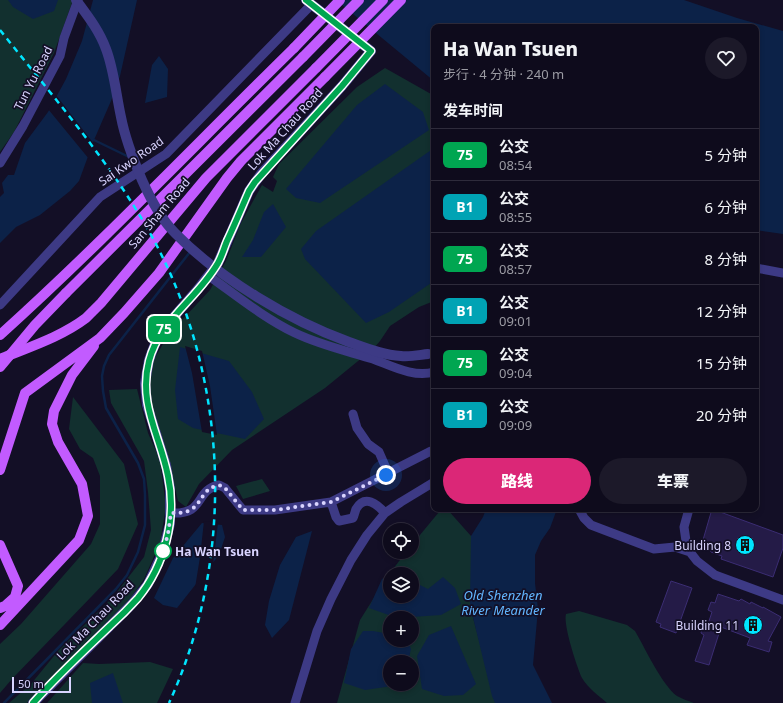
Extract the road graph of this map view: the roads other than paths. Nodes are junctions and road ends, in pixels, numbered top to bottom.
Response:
1 (77, 0) edge
2 (340, 0) edge
3 (359, 0) edge
4 (382, 0) edge
5 (401, 0) edge
6 (308, 3) edge
7 (0, 163) edge
8 (759, 269) edge
9 (783, 273) edge
10 (209, 276) junction
11 (0, 305) edge
12 (0, 335) edge
13 (100, 338) junction
14 (431, 352) edge
15 (0, 359) edge
16 (0, 367) edge
17 (431, 373) edge
18 (353, 414) dead end
19 (431, 451) dead end
20 (0, 470) edge
21 (386, 475) junction
22 (431, 484) edge
23 (331, 502) junction
24 (581, 512) edge
25 (688, 512) edge
26 (171, 513) junction
27 (386, 513) junction
28 (0, 545) edge
29 (690, 552) junction
30 (783, 600) edge
31 (0, 608) edge
32 (0, 625) edge
33 (33, 703) edge
34 (295, 703) edge

1 - 7 street, Tun Yu Road
1 - 14 street, bridge
2 - 12 main road, San Sham Road, bridge
3 - 16 main road, San Sham Road, bridge
4 - 15 main road, San Sham Road, bridge
5 - 13 main road, bridge
6 - 10 street, Lok Ma Chau Road
6 - 11 street, Sai Kwo Road
8 - 9 street
10 - 17 street
10 - 26 street, Lok Ma Chau Road
13 - 20 main road
13 - 32 main road
18 - 21 street
19 - 21 street
21 - 23 street
22 - 27 street
23 - 26 street
23 - 27 street
24 - 29 street
25 - 29 street
26 - 33 street, Lok Ma Chau Road
27 - 34 street
28 - 31 main road
29 - 30 street

